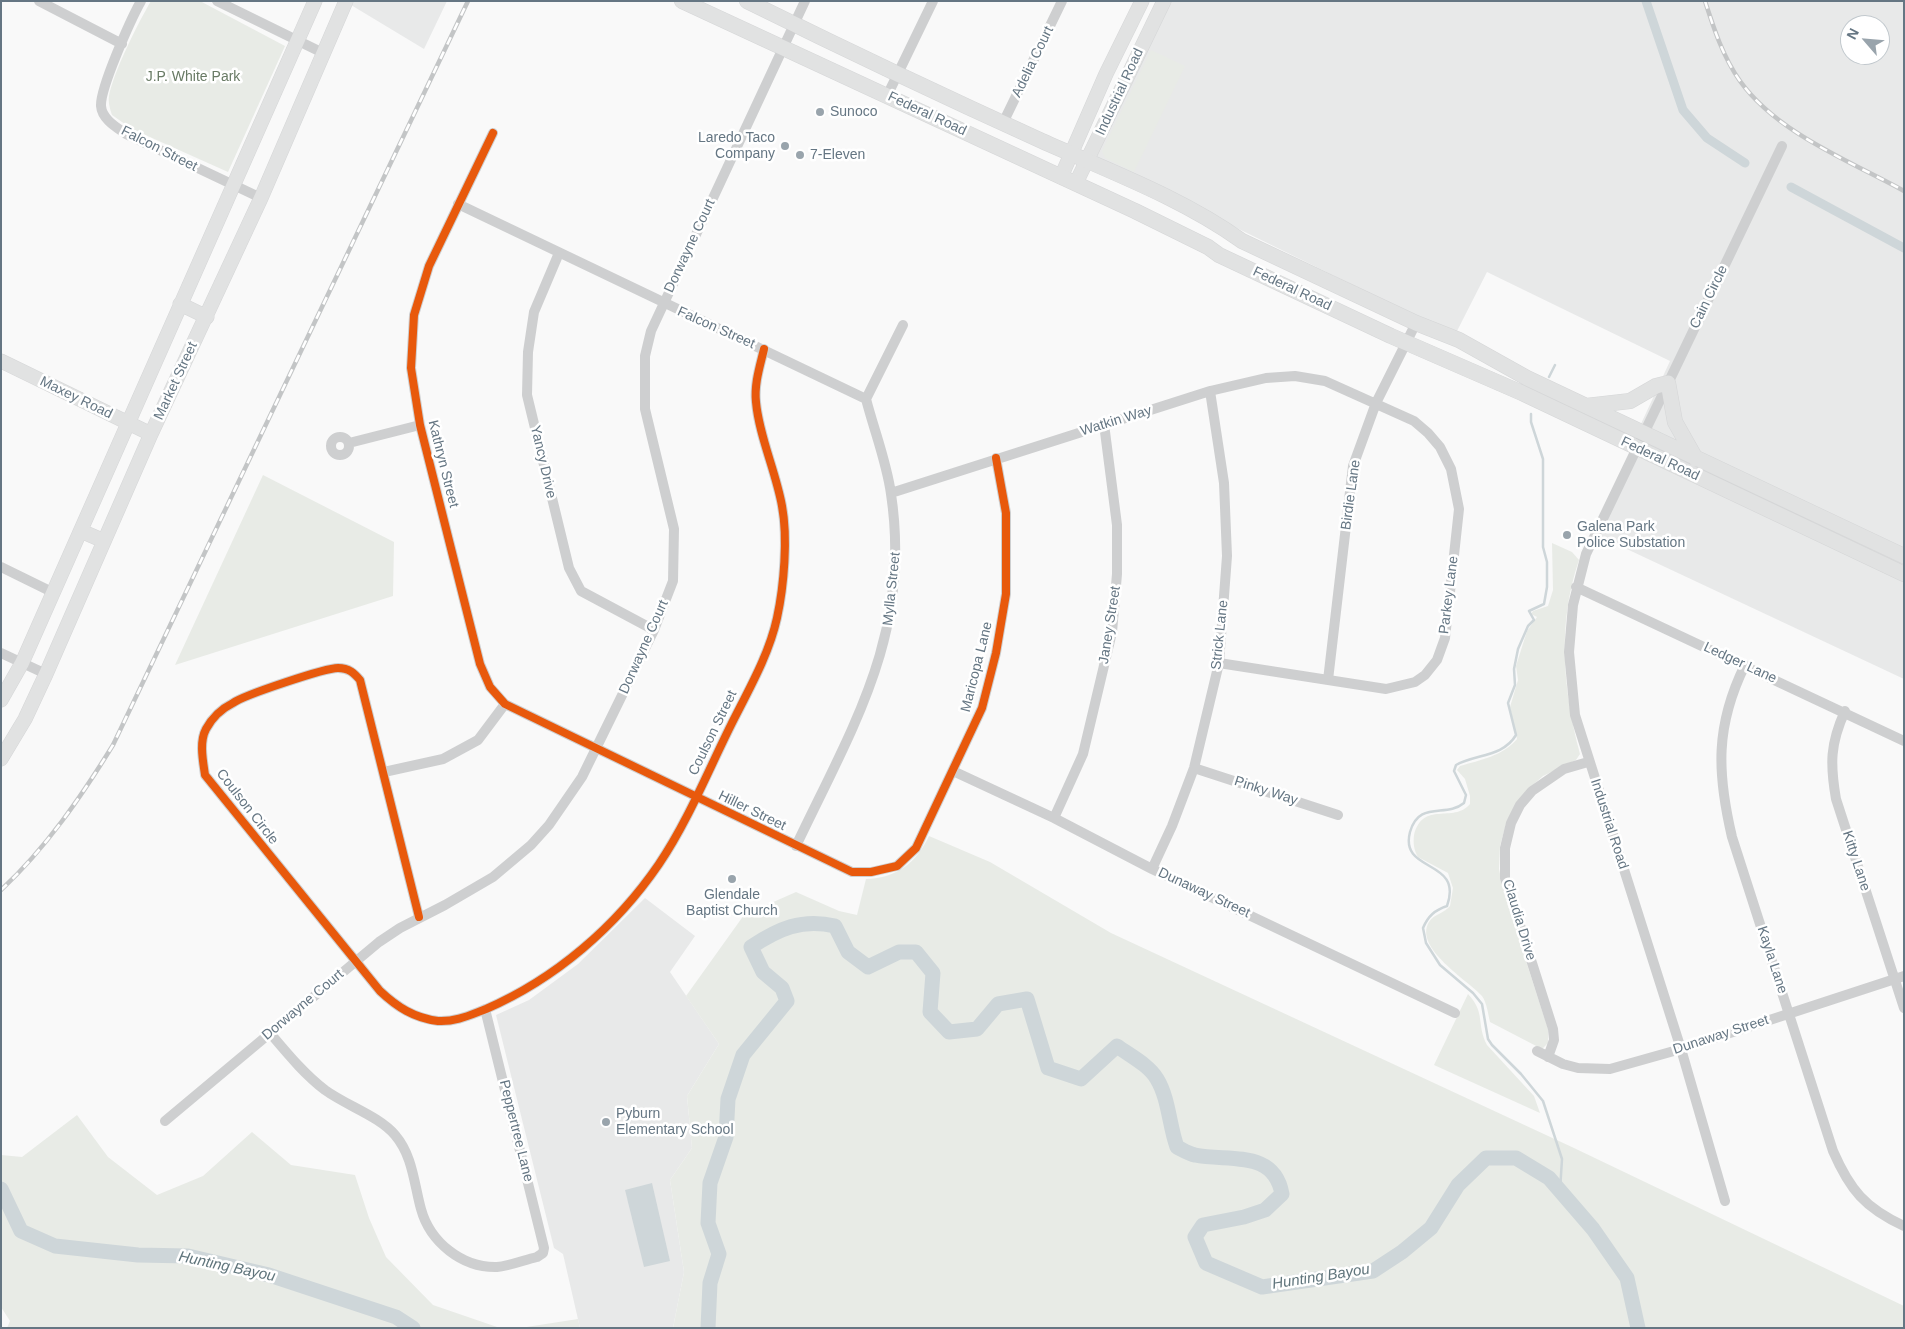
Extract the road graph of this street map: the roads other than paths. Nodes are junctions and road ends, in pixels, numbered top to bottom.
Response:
1 (39, 1) edge
2 (141, 1) edge
3 (217, 1) edge
4 (315, 1) edge
5 (346, 1) edge
6 (682, 1) edge
7 (746, 1) edge
8 (805, 1) edge
9 (933, 1) edge
10 (1062, 1) edge
11 (1164, 1) edge
12 (1139, 6) edge
13 (1154, 21) junction
14 (793, 26) junction
15 (298, 40) junction
16 (122, 44) junction
17 (783, 46) junction
18 (323, 53) junction
19 (898, 74) junction
20 (887, 96) junction
21 (1003, 123) junction
22 (493, 132) dead end
23 (1782, 146) dead end
24 (1070, 154) junction
25 (1087, 162) junction
26 (1061, 176) junction
27 (1076, 183) junction
28 (233, 185) junction
29 (261, 198) junction
30 (458, 204) junction
31 (1254, 246) junction
32 (559, 253) junction
33 (1244, 266) junction
34 (180, 304) junction
35 (662, 304) junction
36 (207, 317) junction
37 (1416, 323) junction
38 (904, 325) dead end
39 (1406, 342) junction
40 (764, 349) junction
41 (1, 361) edge
42 (1668, 383) junction
43 (1344, 388) joint
44 (1210, 391) junction
45 (866, 399) junction
46 (1376, 403) junction
47 (1586, 406) junction
48 (128, 423) junction
49 (1104, 424) junction
50 (420, 425) junction
51 (151, 434) junction
52 (1644, 434) junction
53 (349, 444) dead end
54 (1637, 448) junction
55 (996, 458) junction
56 (1696, 459) junction
57 (1764, 490) junction
58 (891, 493) junction
59 (1757, 504) junction
60 (81, 531) junction
61 (104, 541) junction
62 (1904, 556) edge
63 (1, 567) edge
64 (1904, 574) edge
65 (1576, 587) junction
66 (52, 592) junction
67 (654, 630) junction
68 (1, 653) edge
69 (1219, 662) junction
70 (22, 663) junction
71 (1745, 665) junction
72 (46, 674) junction
73 (1328, 680) junction
74 (1, 700) edge
75 (505, 704) junction
76 (1845, 711) junction
77 (1904, 740) edge
78 (596, 750) junction
79 (1, 759) edge
80 (1588, 762) junction
81 (1194, 768) junction
82 (953, 771) junction
83 (384, 772) junction
84 (696, 797) junction
85 (1338, 815) dead end
86 (1054, 818) junction
87 (796, 846) junction
88 (901, 862) joint
89 (1152, 869) junction
90 (419, 917) junction
91 (356, 961) junction
92 (1899, 978) edge
93 (1904, 1008) edge
94 (485, 1009) junction
95 (1455, 1013) dead end
96 (1789, 1013) junction
97 (270, 1033) junction
98 (1681, 1049) junction
99 (1538, 1052) dead end
100 (1548, 1057) junction
101 (165, 1121) dead end
102 (1725, 1202) dead end
103 (1904, 1226) edge

1 - 16 street
2 - 16 street, Falcon Street
3 - 15 street
4 - 15 main road, Market Street
5 - 18 main road, Market Street
6 - 17 main road, Federal Road
7 - 14 main road, Federal Road
8 - 14 street, Dorwayne Court
9 - 19 street
10 - 21 street, Adelia Court
11 - 13 main road, Industrial Road
12 - 13 main road
12 - 24 main road, Industrial Road
13 - 25 main road, Industrial Road
14 - 17 street, Dorwayne Court
14 - 19 main road, Federal Road
15 - 18 street
15 - 28 main road, Market Street
16 - 28 street, Falcon Street
17 - 20 main road, Federal Road
17 - 35 street, Dorwayne Court
18 - 29 main road, Market Street
19 - 20 street
19 - 21 main road, Federal Road
20 - 26 main road, Federal Road
21 - 24 main road, Federal Road
22 - 30 street, Kathryn Street
23 - 42 street, Cain Circle
24 - 25 main road, Federal Road
24 - 26 main road, Industrial Road
25 - 27 main road, Industrial Road
25 - 31 main road, Federal Road
26 - 27 main road, Federal Road
27 - 33 main road, Federal Road
28 - 29 street, Falcon Street
28 - 34 main road, Market Street
29 - 36 main road, Market Street
30 - 32 street, Falcon Street
30 - 50 street, Kathryn Street
31 - 33 main road
31 - 37 main road, Federal Road
32 - 35 street, Falcon Street
32 - 67 street, Yancy Drive
33 - 39 main road, Federal Road
34 - 36 main road
34 - 48 main road, Market Street
35 - 40 street, Falcon Street
35 - 67 street, Dorwayne Court
36 - 51 main road, Market Street
37 - 39 street, Birdie Lane
37 - 47 main road, Federal Road
38 - 45 street
39 - 46 street, Birdie Lane
39 - 54 main road, Federal Road
40 - 45 street, Falcon Street
40 - 84 street, Coulson Street
41 - 48 main road, Maxey Road
42 - 47 main road
42 - 52 street, Cain Circle
42 - 56 main road
43 - 44 street, Watkin Way
43 - 46 street, Parkey Lane
44 - 49 street, Watkin Way
44 - 69 street, Strick Lane
45 - 58 street, Mylla Street
46 - 73 street, Birdie Lane
46 - 73 street, Parkey Lane
47 - 52 main road, Federal Road
48 - 51 main road, Maxey Road
48 - 60 main road, Market Street
49 - 55 street, Watkin Way
49 - 86 street, Janey Street
50 - 53 street
50 - 75 street, Kathryn Street
51 - 61 main road, Market Street
52 - 54 street, Cain Circle
52 - 56 main road, Federal Road
54 - 59 main road, Federal Road
54 - 65 street, Industrial Road
55 - 58 street, Watkin Way
55 - 82 street, Maricopa Lane
56 - 57 main road, Federal Road
57 - 59 main road
57 - 62 main road, Federal Road
58 - 87 street, Mylla Street
59 - 64 main road, Federal Road
60 - 61 main road
60 - 66 main road, Market Street
61 - 72 main road, Market Street
63 - 66 street
65 - 71 street, Ledger Lane
65 - 80 street, Industrial Road
66 - 70 main road, Market Street
67 - 78 street, Dorwayne Court
68 - 70 street
69 - 73 street, Parkey Lane
69 - 81 street, Strick Lane
70 - 72 street
70 - 74 main road, Market Street
71 - 76 street, Ledger Lane
71 - 96 street, Kayla Lane
72 - 79 main road, Market Street
75 - 78 street, Kathryn Street
75 - 83 street
76 - 77 street, Ledger Lane
76 - 92 street, Kitty Lane
78 - 84 street, Hiller Street
78 - 90 street, Dorwayne Court
80 - 98 street, Industrial Road
80 - 100 street, Claudia Drive
81 - 85 street, Pinky Way
81 - 89 street, Strick Lane
82 - 86 street, Dunaway Street
82 - 88 street, Maricopa Lane
83 - 90 street, Coulson Circle
83 - 91 street, Coulson Circle
84 - 87 street, Hiller Street
84 - 94 street, Coulson Street
86 - 89 street, Dunaway Street
87 - 88 street, Hiller Street
89 - 95 street, Dunaway Street
90 - 91 street, Dorwayne Court
91 - 94 street, Coulson Street
91 - 97 street, Dorwayne Court
92 - 93 street, Kitty Lane
92 - 96 street, Dunaway Street
94 - 97 street, Peppertree Lane
96 - 98 street, Dunaway Street
96 - 103 street, Kayla Lane
97 - 101 street, Dorwayne Court
98 - 100 street, Dunaway Street
98 - 102 street, Industrial Road
99 - 100 street, Dunaway Street

